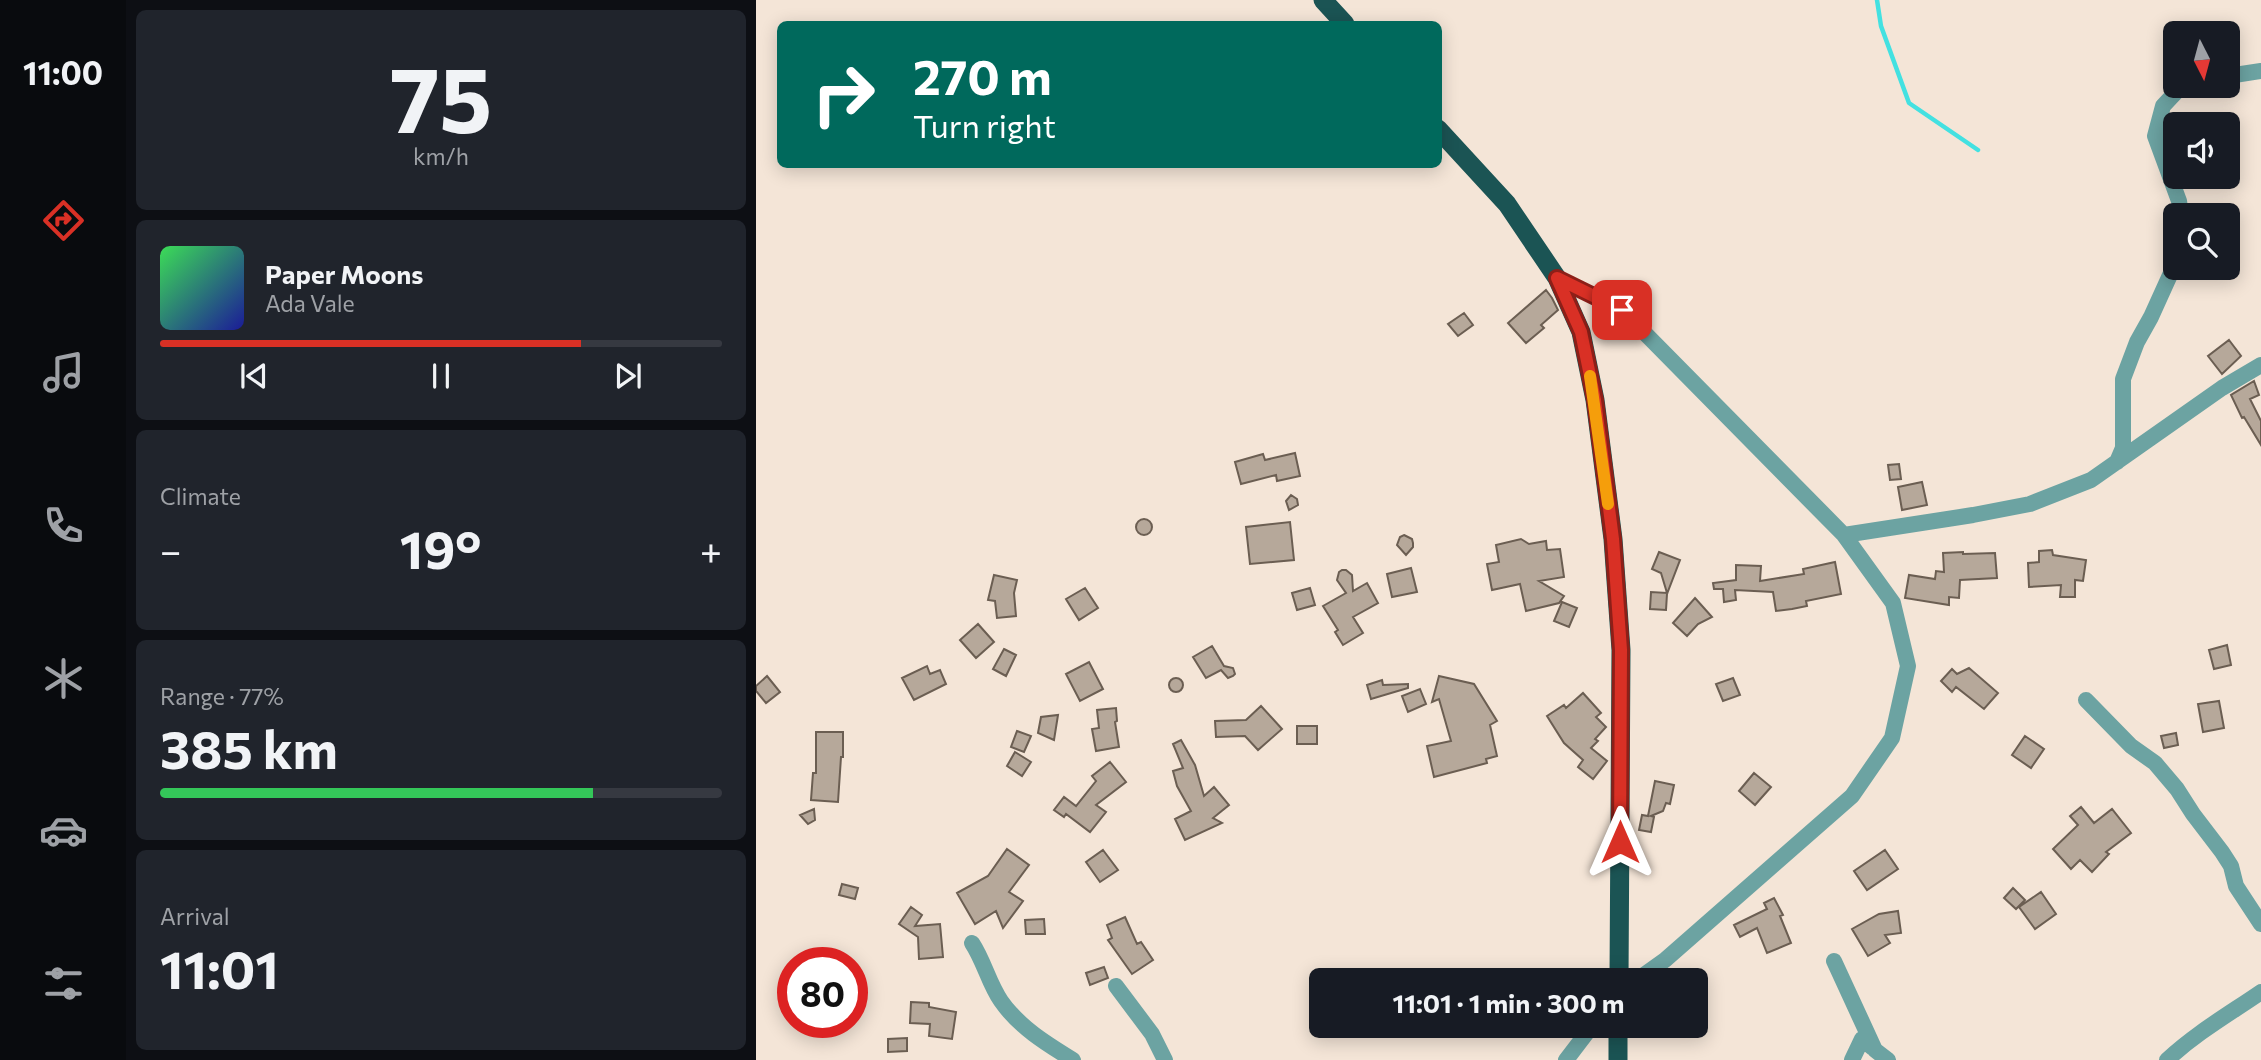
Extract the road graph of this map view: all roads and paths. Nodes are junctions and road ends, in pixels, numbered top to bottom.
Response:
1 (1323, 0) edge
2 (1342, 21) edge
3 (2261, 71) edge
4 (2240, 74) edge
5 (2170, 98) edge
6 (1442, 133) edge
7 (2179, 203) edge
8 (1557, 278) junction
9 (2168, 280) edge
10 (2261, 365) edge
11 (2117, 462) junction
12 (1844, 535) junction
13 (2086, 700) dead end
14 (2261, 924) edge
15 (972, 943) dead end
16 (1834, 961) dead end
17 (1619, 968) edge
18 (1654, 968) edge
19 (1116, 986) dead end
20 (2261, 992) edge
21 (1583, 1038) edge
22 (1618, 1038) edge
23 (1882, 1055) edge
24 (1073, 1060) edge
25 (1165, 1060) edge
26 (1566, 1060) edge
27 (1618, 1060) edge
28 (1852, 1060) edge
29 (2167, 1060) edge

1 - 2 highway
3 - 4 street
5 - 7 street
6 - 8 highway
8 - 12 street
8 - 17 highway
9 - 11 street
10 - 11 street
11 - 12 street
12 - 18 street
13 - 14 street
15 - 24 street
16 - 23 street
19 - 25 street
20 - 29 street
21 - 26 street
22 - 27 highway
23 - 28 street

